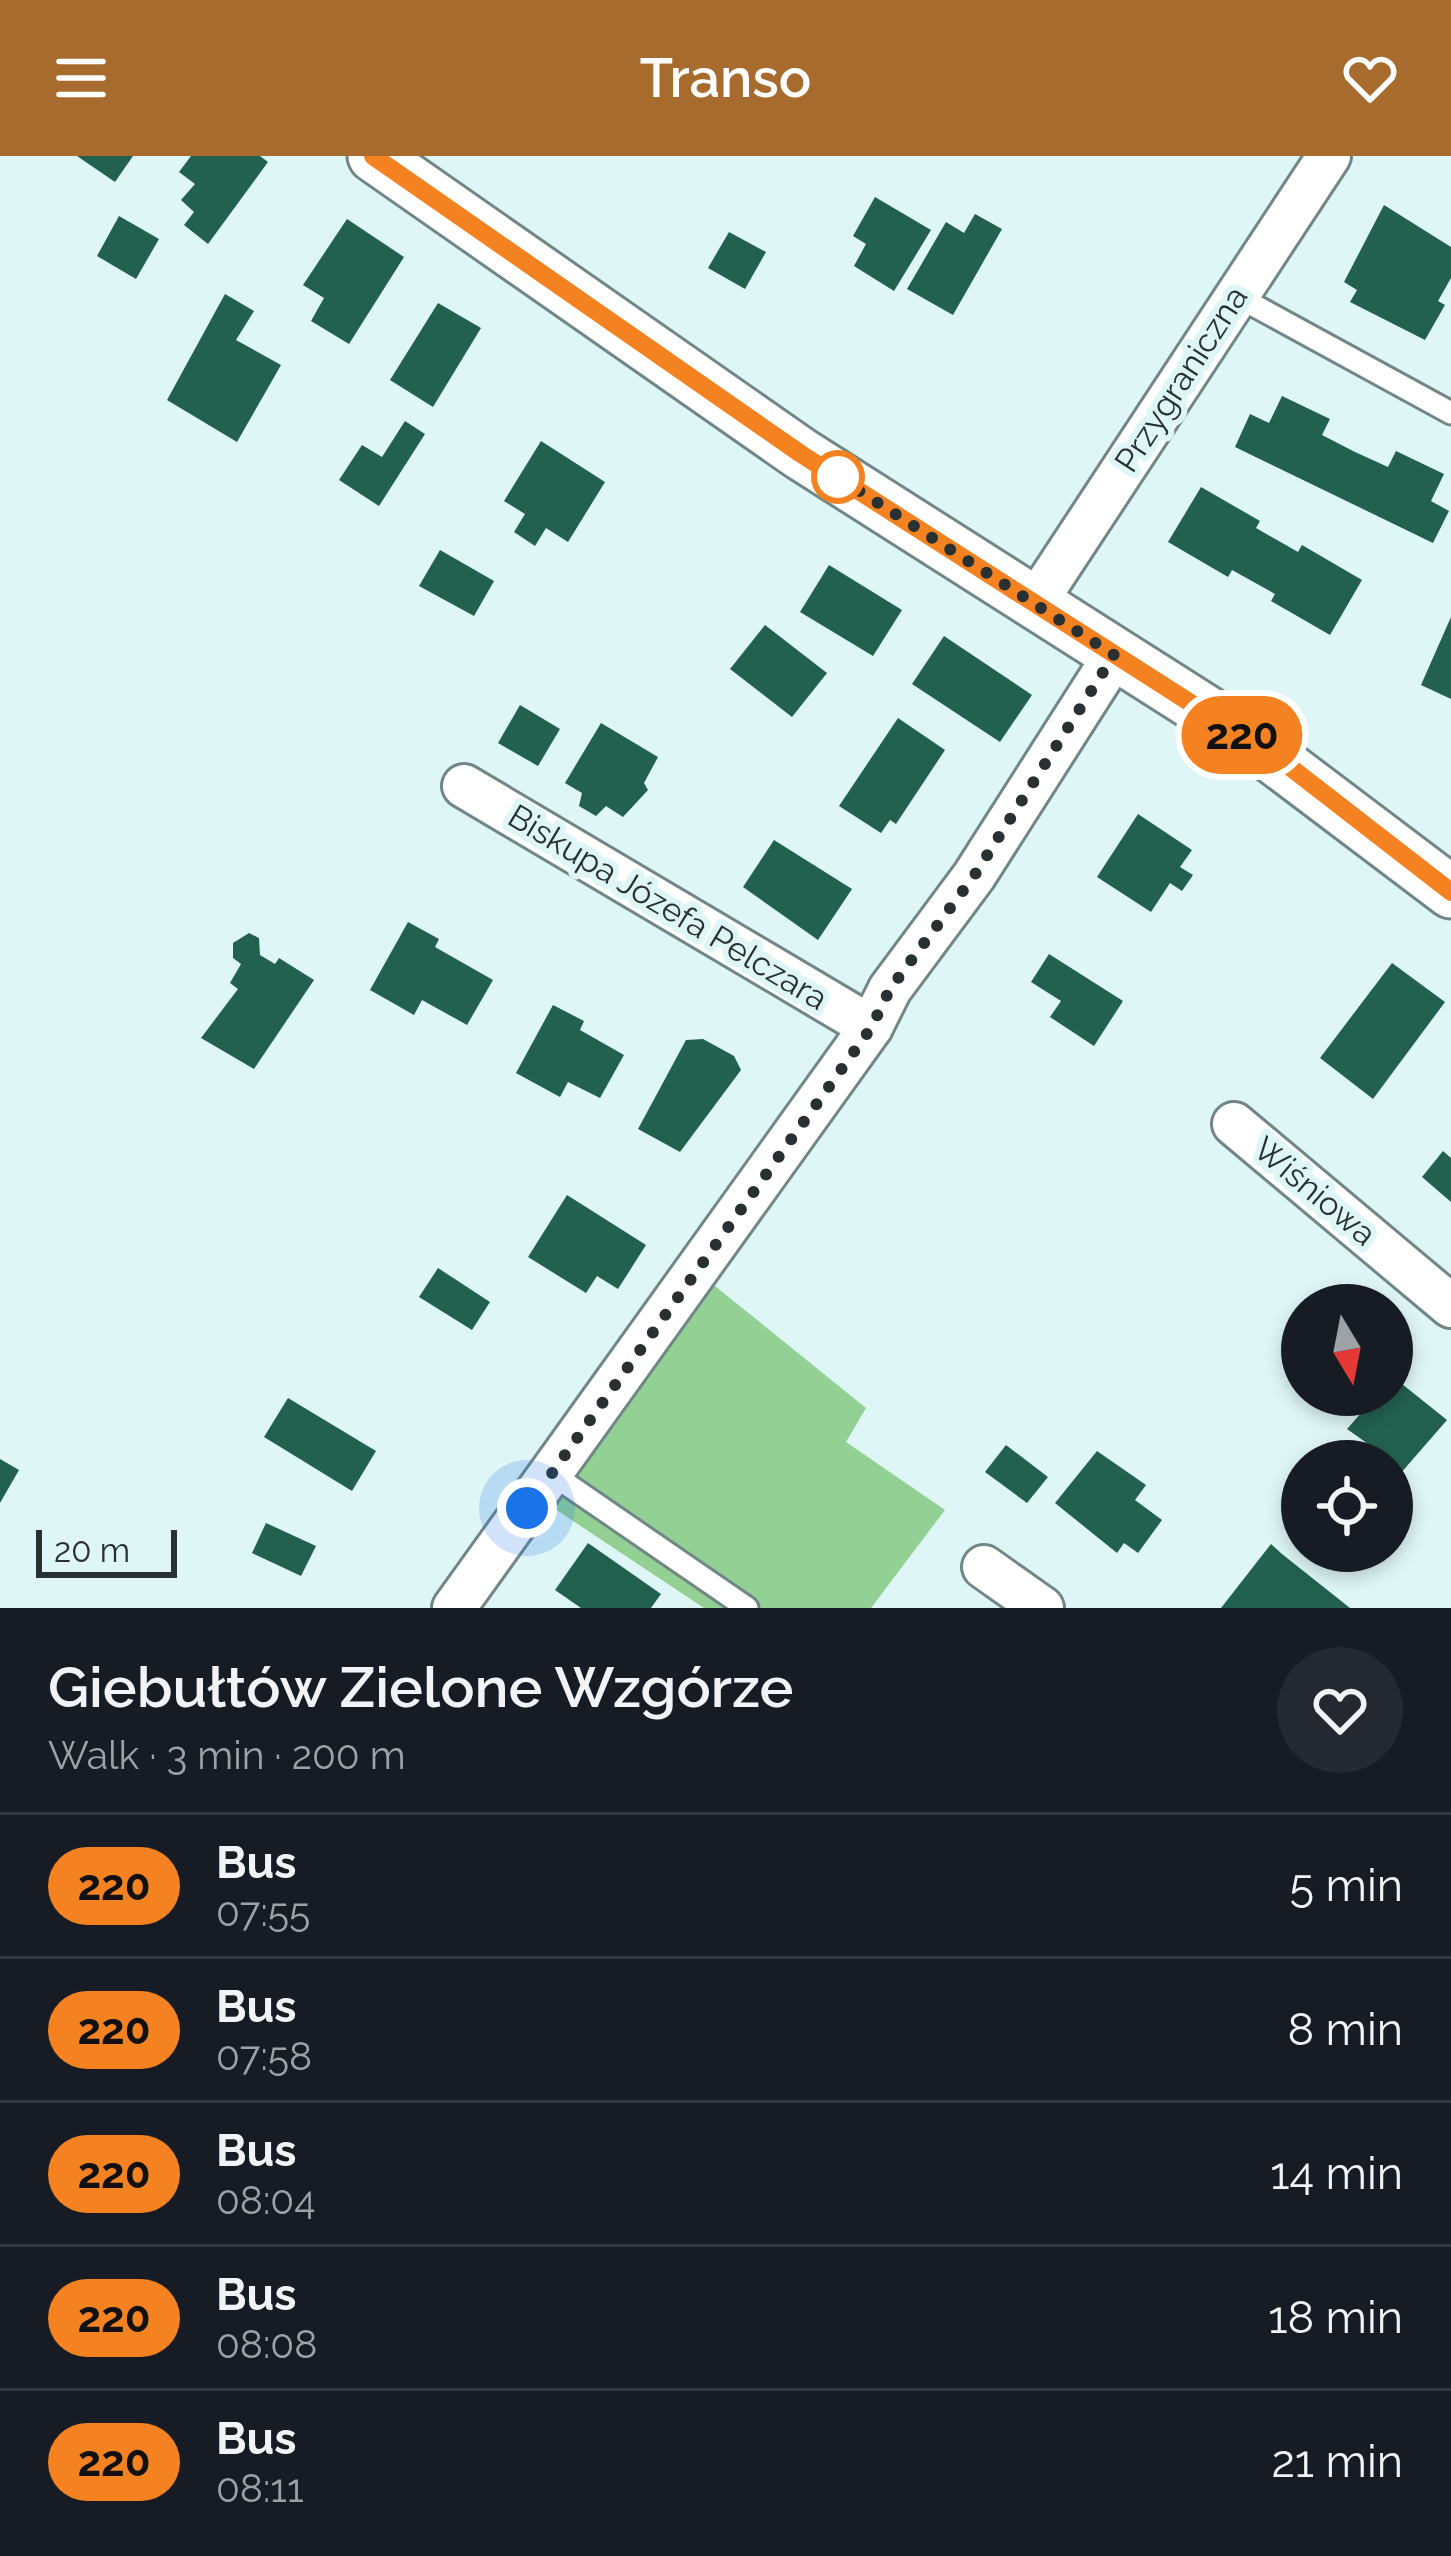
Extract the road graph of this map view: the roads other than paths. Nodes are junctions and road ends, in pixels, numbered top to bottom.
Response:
1 (374, 156) edge
2 (1329, 156) edge
3 (1235, 295) junction
4 (1451, 413) edge
5 (1035, 604) junction
6 (1114, 655) junction
7 (464, 786) dead end
8 (1451, 892) edge
9 (871, 1028) junction
10 (1234, 1124) dead end
11 (1451, 1306) edge
12 (552, 1474) junction
13 (984, 1567) dead end
14 (454, 1608) edge
15 (747, 1608) edge
16 (1042, 1608) edge

1 - 5 street
2 - 3 street, Przygraniczna
3 - 4 lane
3 - 5 street, Przygraniczna
5 - 6 street
6 - 8 street
6 - 9 street
7 - 9 street, Biskupa Józefa Pelczara
9 - 12 street
10 - 11 street, Wiśniowa
12 - 14 street
12 - 15 lane
13 - 16 street

